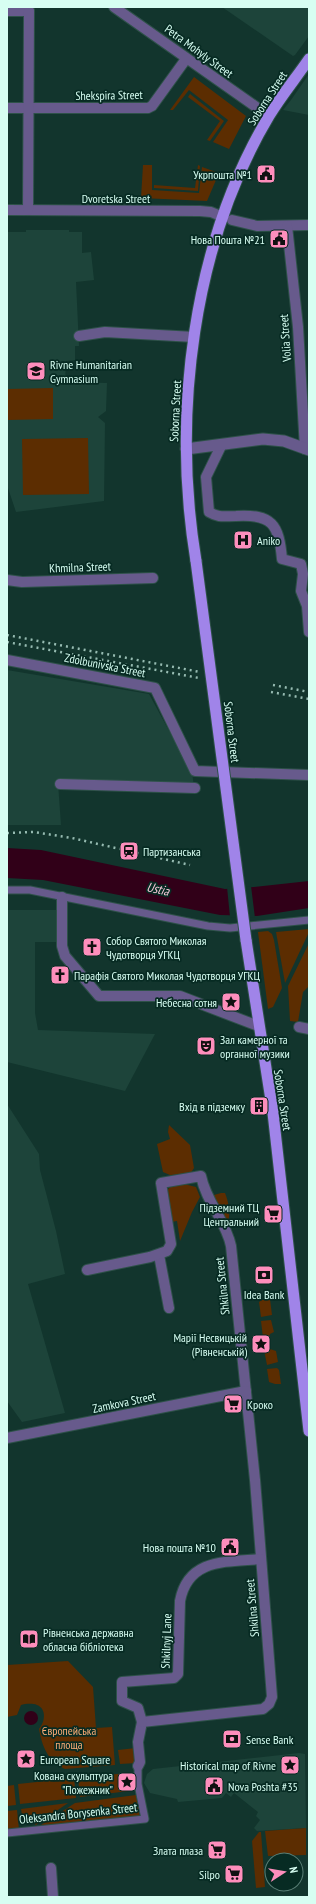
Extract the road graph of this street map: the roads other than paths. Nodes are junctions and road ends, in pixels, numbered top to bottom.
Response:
1 (114, 7) edge
2 (30, 9) edge
3 (7, 11) edge
4 (186, 59) junction
5 (309, 59) edge
6 (7, 108) edge
7 (29, 109) junction
8 (269, 116) junction
9 (7, 210) edge
10 (28, 210) junction
11 (228, 219) junction
12 (309, 224) edge
13 (287, 226) junction
14 (79, 336) dead end
15 (194, 337) junction
16 (222, 444) junction
17 (186, 449) junction
18 (307, 449) edge
19 (153, 578) dead end
20 (7, 580) edge
21 (309, 632) edge
22 (7, 660) edge
23 (309, 775) edge
24 (60, 784) dead end
25 (195, 788) dead end
26 (7, 890) edge
27 (62, 897) junction
28 (309, 920) edge
29 (258, 1026) junction
30 (299, 1027) dead end
31 (309, 1029) edge
32 (159, 1254) junction
33 (88, 1270) dead end
34 (169, 1308) dead end
35 (246, 1391) junction
36 (309, 1431) edge
37 (7, 1438) edge
38 (261, 1559) junction
39 (142, 1722) junction
40 (138, 1766) joint
41 (7, 1833) edge
42 (51, 1868) dead end
43 (53, 1897) edge

1 - 4 street, Petra Mohyly Street
2 - 3 street
2 - 7 street
4 - 7 street, Shekspira Street
4 - 8 street, Petra Mohyly Street
5 - 8 main road, Soborna Street
6 - 7 street, Shekspira Street
7 - 10 street
8 - 11 main road, Soborna Street
9 - 10 street, Dvoretska Street
10 - 11 street, Dvoretska Street
11 - 13 street, Dvoretska Street
11 - 15 main road, Soborna Street
12 - 13 street, Dvoretska Street
13 - 18 street, Volia Street
14 - 15 street
15 - 17 main road, Soborna Street
16 - 17 street
16 - 18 street
16 - 21 street
17 - 29 main road, Soborna Street, bridge
19 - 20 street, Khmilna Street
22 - 23 street, Zdolbunivska Street
24 - 25 street
26 - 27 street
27 - 28 street
27 - 29 street
29 - 36 main road, Soborna Street
30 - 31 street
32 - 33 street
32 - 34 street
32 - 35 street, Shkilna Street
35 - 37 street, Zamkova Street
35 - 38 street, Shkilna Street
38 - 39 street, Shkilna Street
38 - 39 street, Shkilnyj Lane
39 - 40 street, Oleksandra Borysenka Street
40 - 41 street, Oleksandra Borysenka Street
42 - 43 street

